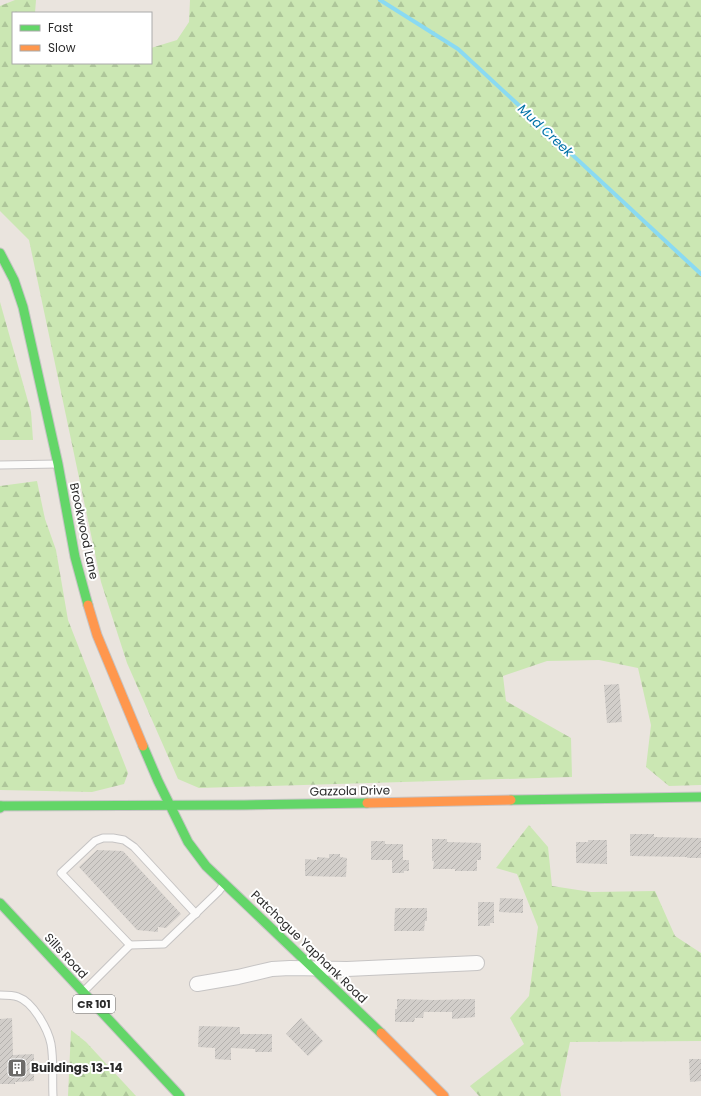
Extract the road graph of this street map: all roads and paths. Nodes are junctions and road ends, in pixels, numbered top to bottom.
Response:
1 (0, 253) edge
2 (58, 464) junction
3 (0, 465) edge
4 (701, 798) edge
5 (171, 806) junction
6 (0, 807) edge
7 (224, 884) junction
8 (0, 904) edge
9 (196, 914) junction
10 (130, 945) junction
11 (477, 963) dead end
12 (313, 968) junction
13 (197, 984) dead end
14 (83, 992) junction
15 (0, 995) edge
16 (53, 1096) edge
17 (180, 1096) edge
18 (444, 1096) edge

1 - 2 street, Brookwood Lane
2 - 3 lane
2 - 5 street, Brookwood Lane
4 - 5 street, Gazzola Drive
5 - 6 street, Gazzola Drive
5 - 7 street, Patchogue Yaphank Road
7 - 9 lane
7 - 12 street, Patchogue Yaphank Road
8 - 14 street, Sills Road / CR 101
9 - 10 lane
9 - 10 lane
10 - 14 lane
11 - 12 street
12 - 13 street
12 - 18 street, Patchogue Yaphank Road
14 - 17 street, Sills Road / CR 101
15 - 16 lane

